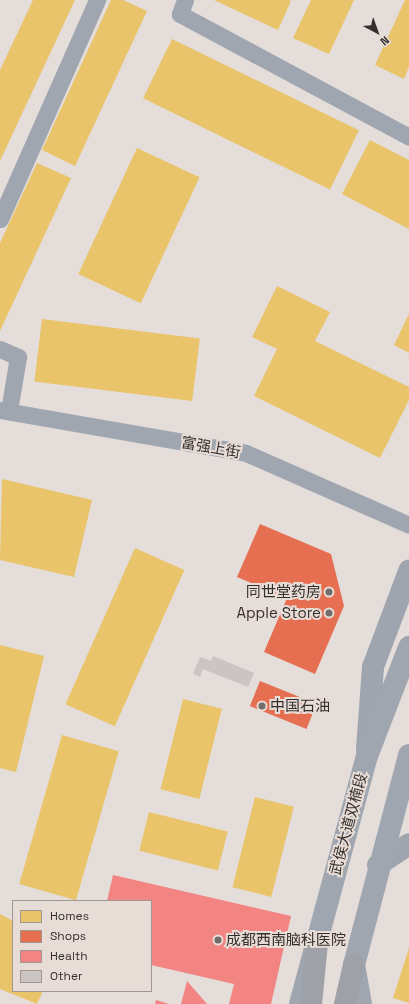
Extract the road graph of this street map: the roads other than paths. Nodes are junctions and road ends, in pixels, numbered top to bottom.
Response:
1 (97, 0) edge
2 (185, 0) edge
3 (409, 136) edge
4 (0, 219) edge
5 (0, 349) edge
6 (4, 411) edge
7 (409, 525) edge
8 (409, 571) edge
9 (409, 647) edge
10 (409, 755) edge
11 (367, 756) junction
12 (409, 844) edge
13 (378, 865) junction
14 (317, 943) junction
15 (354, 965) junction
16 (300, 1004) edge
17 (311, 1004) edge
18 (345, 1004) edge
19 (361, 1004) edge

1 - 4 street
2 - 3 street
5 - 6 street
6 - 7 street, 富强上街
8 - 11 main road
9 - 11 main road, 武侯大道双楠段
10 - 13 main road
11 - 14 main road, 武侯大道双楠段
12 - 13 main road
13 - 15 main road
14 - 16 main road, 武侯大道双楠段
14 - 17 highway
15 - 18 highway
15 - 19 main road

